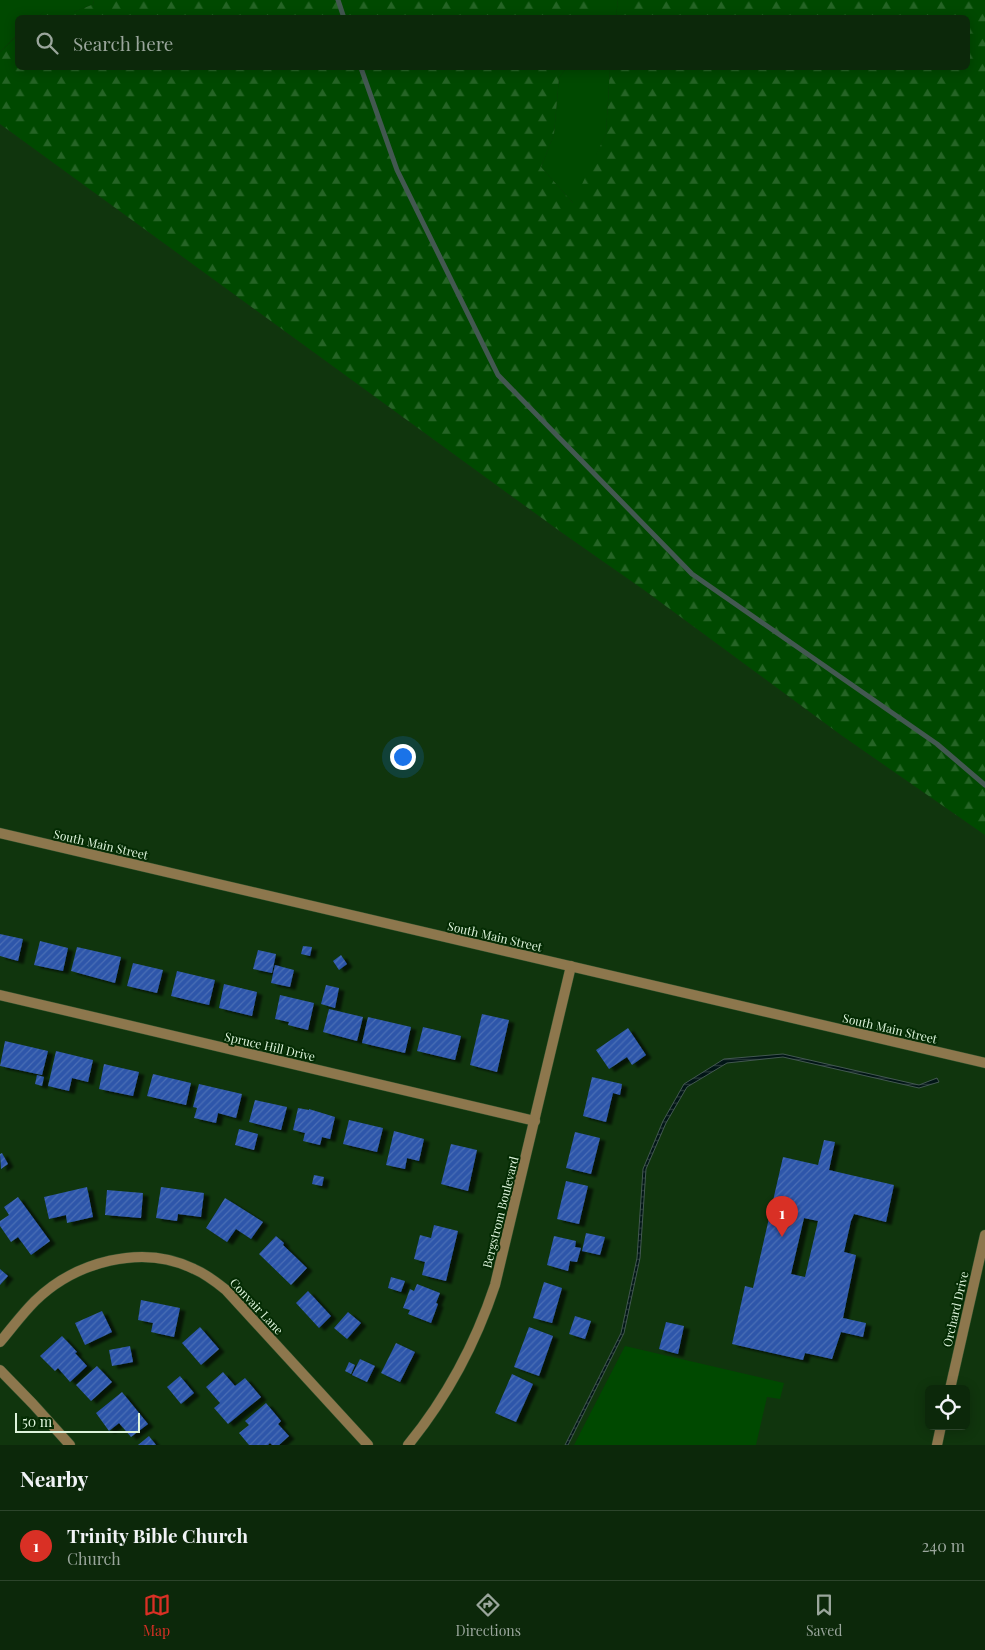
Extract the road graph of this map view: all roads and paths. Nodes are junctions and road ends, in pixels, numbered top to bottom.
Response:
1 (0, 833) edge
2 (571, 966) junction
3 (0, 996) edge
4 (985, 1062) edge
5 (535, 1121) junction
6 (985, 1235) edge
7 (0, 1342) edge
8 (0, 1370) edge
9 (951, 1385) edge
10 (940, 1430) edge
11 (70, 1445) edge
12 (368, 1445) edge
13 (408, 1445) edge
14 (937, 1445) edge

1 - 2 street, South Main Street
2 - 4 street, South Main Street
2 - 5 street, Bergstrom Boulevard
3 - 5 street, Spruce Hill Drive
5 - 13 street, Bergstrom Boulevard
6 - 9 street, Orchard Drive
7 - 12 street, Convair Lane
8 - 11 street
10 - 14 street

